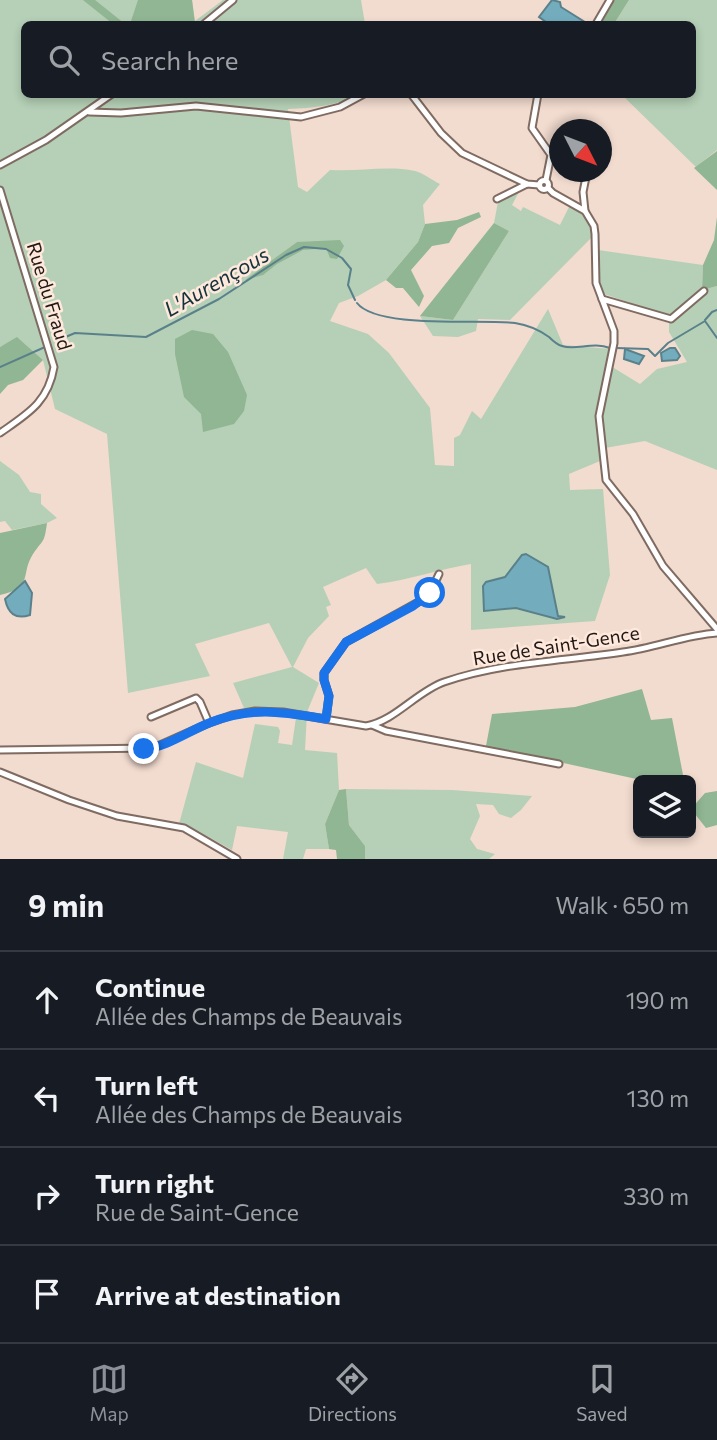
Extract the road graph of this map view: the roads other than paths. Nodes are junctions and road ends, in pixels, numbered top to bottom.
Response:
1 (233, 0) edge
2 (610, 0) edge
3 (208, 21) edge
4 (598, 21) edge
5 (107, 98) edge
6 (357, 98) edge
7 (414, 98) edge
8 (537, 98) edge
9 (89, 112) junction
10 (549, 152) edge
11 (0, 163) edge
12 (549, 167) edge
13 (546, 180) junction
14 (585, 182) edge
15 (527, 184) junction
16 (539, 185) junction
17 (548, 188) junction
18 (0, 190) edge
19 (497, 199) dead end
20 (585, 211) junction
21 (704, 291) dead end
22 (602, 299) junction
23 (0, 433) edge
24 (439, 574) dead end
25 (717, 631) edge
26 (152, 717) dead end
27 (326, 719) junction
28 (209, 723) junction
29 (372, 725) junction
30 (0, 750) edge
31 (559, 764) dead end
32 (0, 772) edge
33 (235, 858) edge

1 - 3 street
2 - 4 street
5 - 9 street
6 - 9 street
7 - 15 street
8 - 10 street
9 - 11 street
12 - 13 street
13 - 16 street
13 - 17 street
14 - 20 street
15 - 16 street
15 - 19 street
16 - 17 street
17 - 20 street
18 - 23 street, Rue du Fraud
20 - 22 street
21 - 22 street
22 - 25 street
24 - 27 street
25 - 29 street, Rue de Saint-Gence
26 - 28 street
27 - 28 street
27 - 29 street
28 - 30 street
29 - 31 street
32 - 33 street

